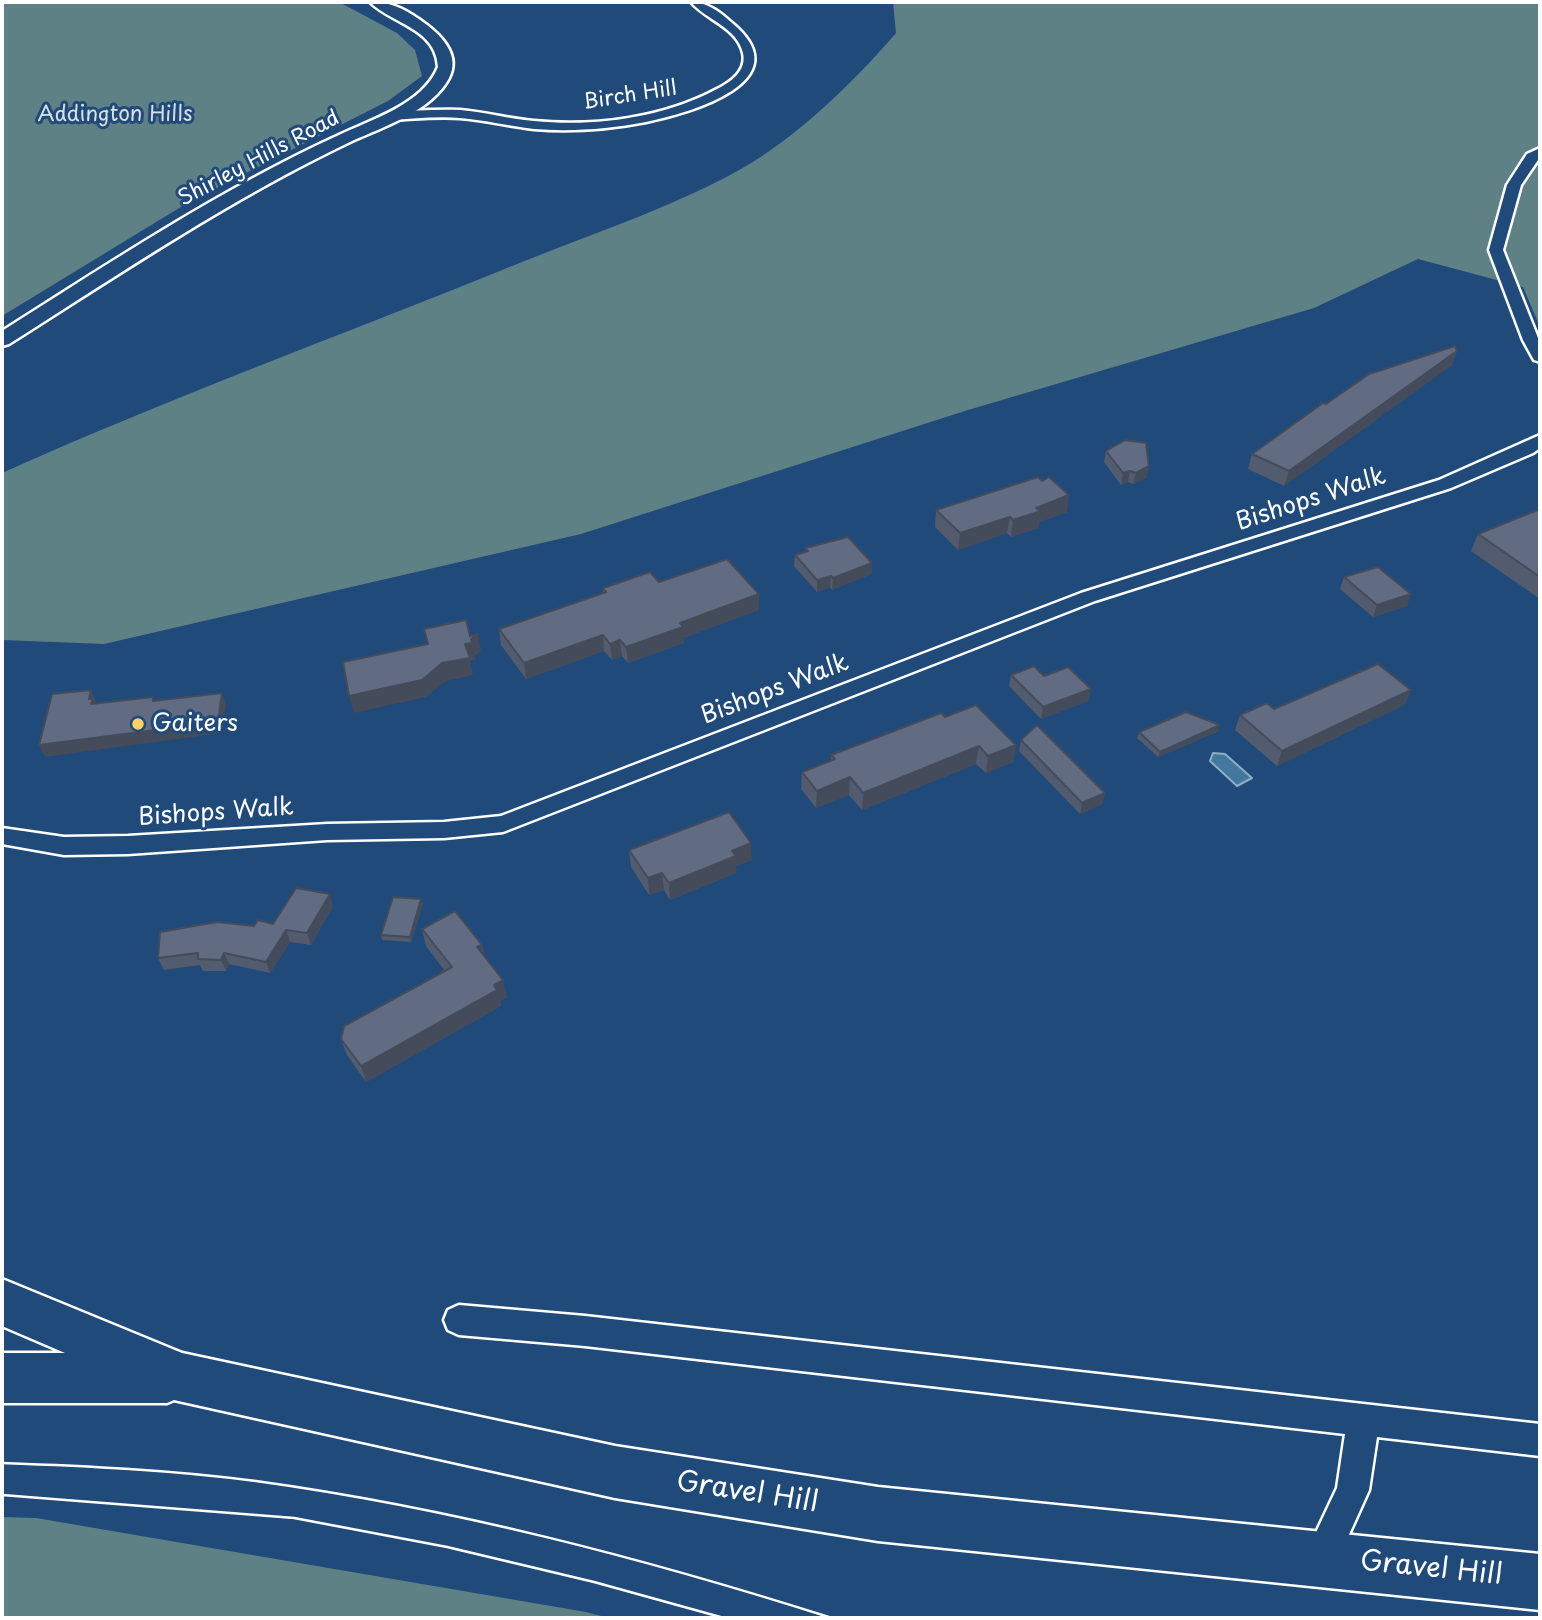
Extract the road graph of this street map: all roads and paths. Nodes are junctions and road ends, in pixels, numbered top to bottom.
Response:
1 (377, 2) edge
2 (696, 2) edge
3 (428, 93) junction
4 (457, 114) junction
5 (390, 116) junction
6 (1540, 152) edge
7 (2, 340) edge
8 (1540, 357) edge
9 (1540, 440) edge
10 (2, 836) edge
11 (2, 1302) edge
12 (459, 1320) dead end
13 (2, 1378) edge
14 (182, 1378) junction
15 (1363, 1421) junction
16 (1540, 1440) edge
17 (1321, 1558) junction
18 (1540, 1582) edge

1 - 3 street, Shirley Hills Road
2 - 4 street, Birch Hill
3 - 4 street, Birch Hill
3 - 5 street, Shirley Hills Road
4 - 5 street, Birch Hill
5 - 7 street, Shirley Hills Road
6 - 8 street
9 - 10 street, Bishops Walk
11 - 14 main road, Gravel Hill
12 - 15 street
13 - 14 main road, Gravel Hill
14 - 17 main road, Gravel Hill
15 - 16 street
15 - 17 street, Gravel Hill
17 - 18 main road, Gravel Hill

